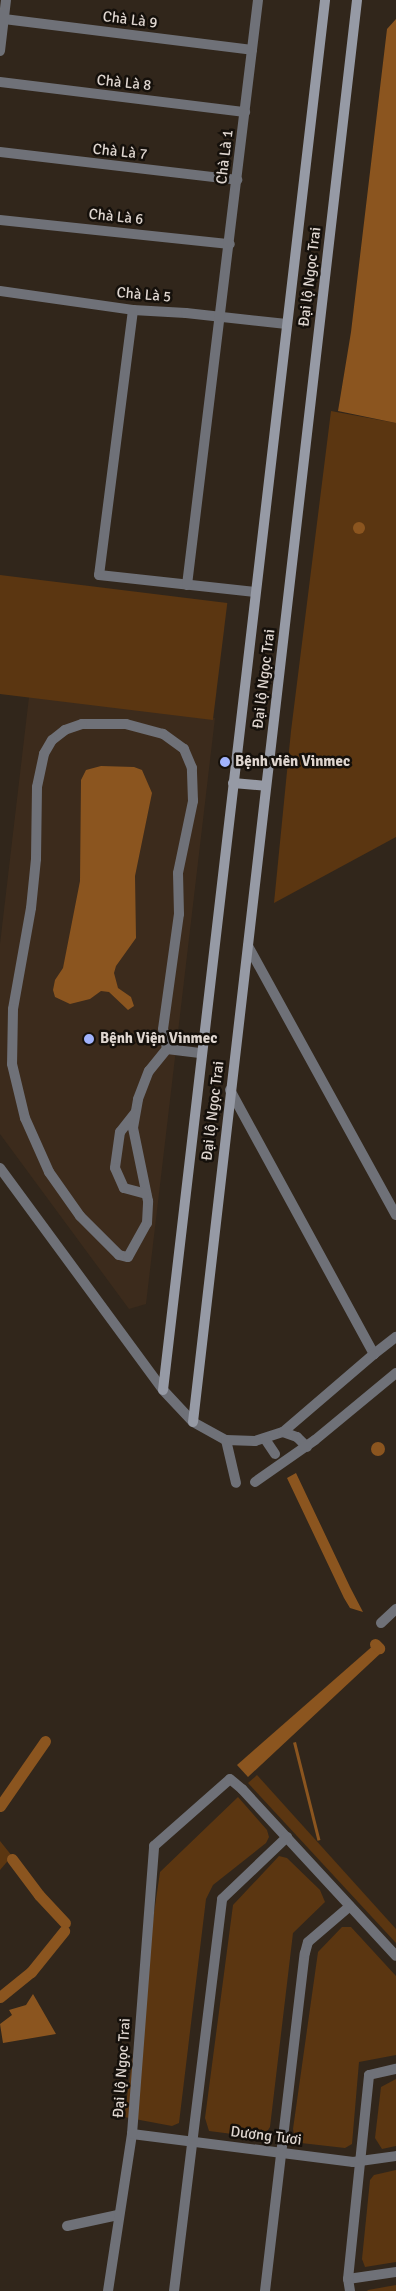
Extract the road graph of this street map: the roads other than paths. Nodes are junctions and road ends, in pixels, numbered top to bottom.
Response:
1 (6, 0) edge
2 (258, 0) edge
3 (325, 0) edge
4 (357, 0) edge
5 (4, 19) junction
6 (252, 50) junction
7 (0, 51) edge
8 (0, 82) edge
9 (245, 112) junction
10 (0, 152) edge
11 (237, 180) junction
12 (0, 220) edge
13 (230, 244) junction
14 (0, 290) edge
15 (133, 310) junction
16 (220, 316) junction
17 (286, 324) junction
18 (187, 585) junction
19 (255, 592) junction
20 (233, 783) junction
21 (266, 786) junction
22 (248, 946) junction
23 (166, 1049) junction
24 (202, 1053) junction
25 (230, 1090) junction
26 (135, 1113) junction
27 (0, 1168) edge
28 (146, 1194) junction
29 (396, 1215) edge
30 (396, 1337) edge
31 (374, 1354) junction
32 (396, 1373) edge
33 (163, 1390) junction
34 (193, 1422) junction
35 (283, 1432) junction
36 (265, 1439) junction
37 (226, 1440) junction
38 (307, 1446) junction
39 (276, 1454) dead end
40 (255, 1482) dead end
41 (236, 1483) dead end
42 (396, 1610) edge
43 (381, 1623) dead end
44 (287, 1837) junction
45 (350, 1906) junction
46 (396, 1956) edge
47 (396, 2070) edge
48 (132, 2134) junction
49 (193, 2141) junction
50 (281, 2152) junction
51 (396, 2156) edge
52 (361, 2162) junction
53 (118, 2215) junction
54 (68, 2226) dead end
55 (396, 2272) edge
56 (348, 2279) junction
57 (108, 2291) edge
58 (174, 2291) edge
59 (265, 2291) edge
60 (350, 2291) edge

1 - 5 street
2 - 6 street, Chà Là 1
3 - 17 main road, Đại lộ Ngọc Trai
4 - 21 main road, Đại lộ Ngọc Trai
5 - 6 street, Chà Là 9
5 - 7 street
6 - 9 street, Chà Là 1
8 - 9 street, Chà Là 8
9 - 11 street, Chà Là 1
10 - 11 street, Chà Là 7
11 - 13 street, Chà Là 1
12 - 13 street, Chà Là 6
13 - 16 street, Chà Là 1
14 - 15 street, Chà Là 5
15 - 16 street, Chà Là 5
15 - 18 street
16 - 17 street, Chà Là 5
16 - 18 street, Chà Là 1
17 - 19 main road, Đại lộ Ngọc Trai
18 - 19 street
19 - 20 main road, Đại lộ Ngọc Trai
20 - 21 main road
20 - 24 main road, Đại lộ Ngọc Trai
21 - 22 main road, Đại lộ Ngọc Trai
22 - 25 main road, Đại lộ Ngọc Trai
22 - 29 street
23 - 24 street
23 - 26 street
23 - 28 street
24 - 33 main road, Đại lộ Ngọc Trai
25 - 31 street
25 - 34 main road, Đại lộ Ngọc Trai
26 - 28 street
26 - 28 street
27 - 33 street
30 - 31 street
31 - 35 street
32 - 38 street
33 - 34 street
34 - 37 street
35 - 36 street
35 - 38 street
36 - 37 street
36 - 39 street
37 - 41 street
38 - 40 street
42 - 43 street
44 - 45 street
44 - 48 street, Đại lộ Ngọc Trai
44 - 49 street
45 - 46 street
45 - 50 street
47 - 52 street
48 - 49 street, Dương Tươi
48 - 53 street, Đại lộ Ngọc Trai
49 - 50 street, Dương Tươi
49 - 58 street
50 - 52 street, Dương Tươi
50 - 59 street
51 - 52 street, Dương Tươi
52 - 56 street
53 - 54 street
53 - 57 street, Đại lộ Ngọc Trai
55 - 56 street
56 - 60 street

